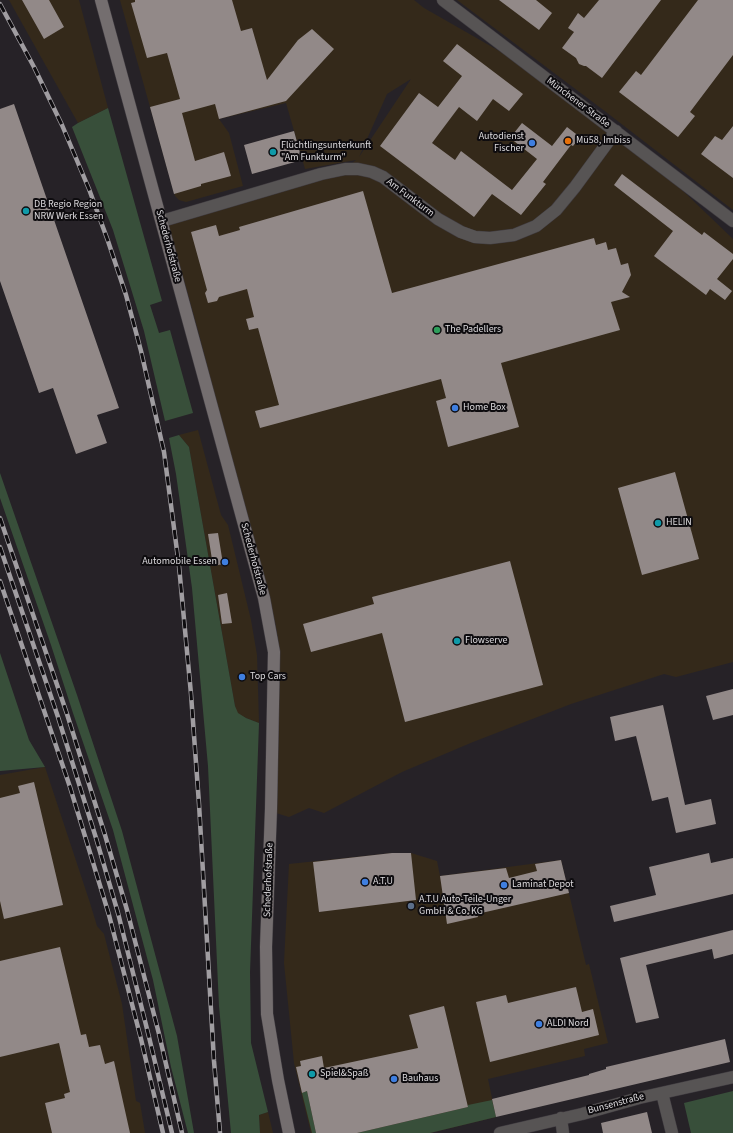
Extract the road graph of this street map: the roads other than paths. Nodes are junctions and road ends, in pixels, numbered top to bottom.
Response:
1 (101, 0) edge
2 (442, 0) edge
3 (616, 131) junction
4 (733, 220) edge
5 (162, 221) junction
6 (733, 1077) edge
7 (662, 1093) junction
8 (562, 1118) junction
9 (290, 1133) edge
10 (500, 1133) edge
11 (563, 1133) edge
12 (672, 1133) edge

1 - 5 street, Schederhofstraße
2 - 3 street, Münchener Straße
3 - 4 street, Münchener Straße
3 - 5 street, Am Funkturm
5 - 9 street, Schederhofstraße
6 - 7 street, Bunsenstraße
7 - 8 street, Bunsenstraße
7 - 12 street
8 - 10 street, Bunsenstraße
8 - 11 street

